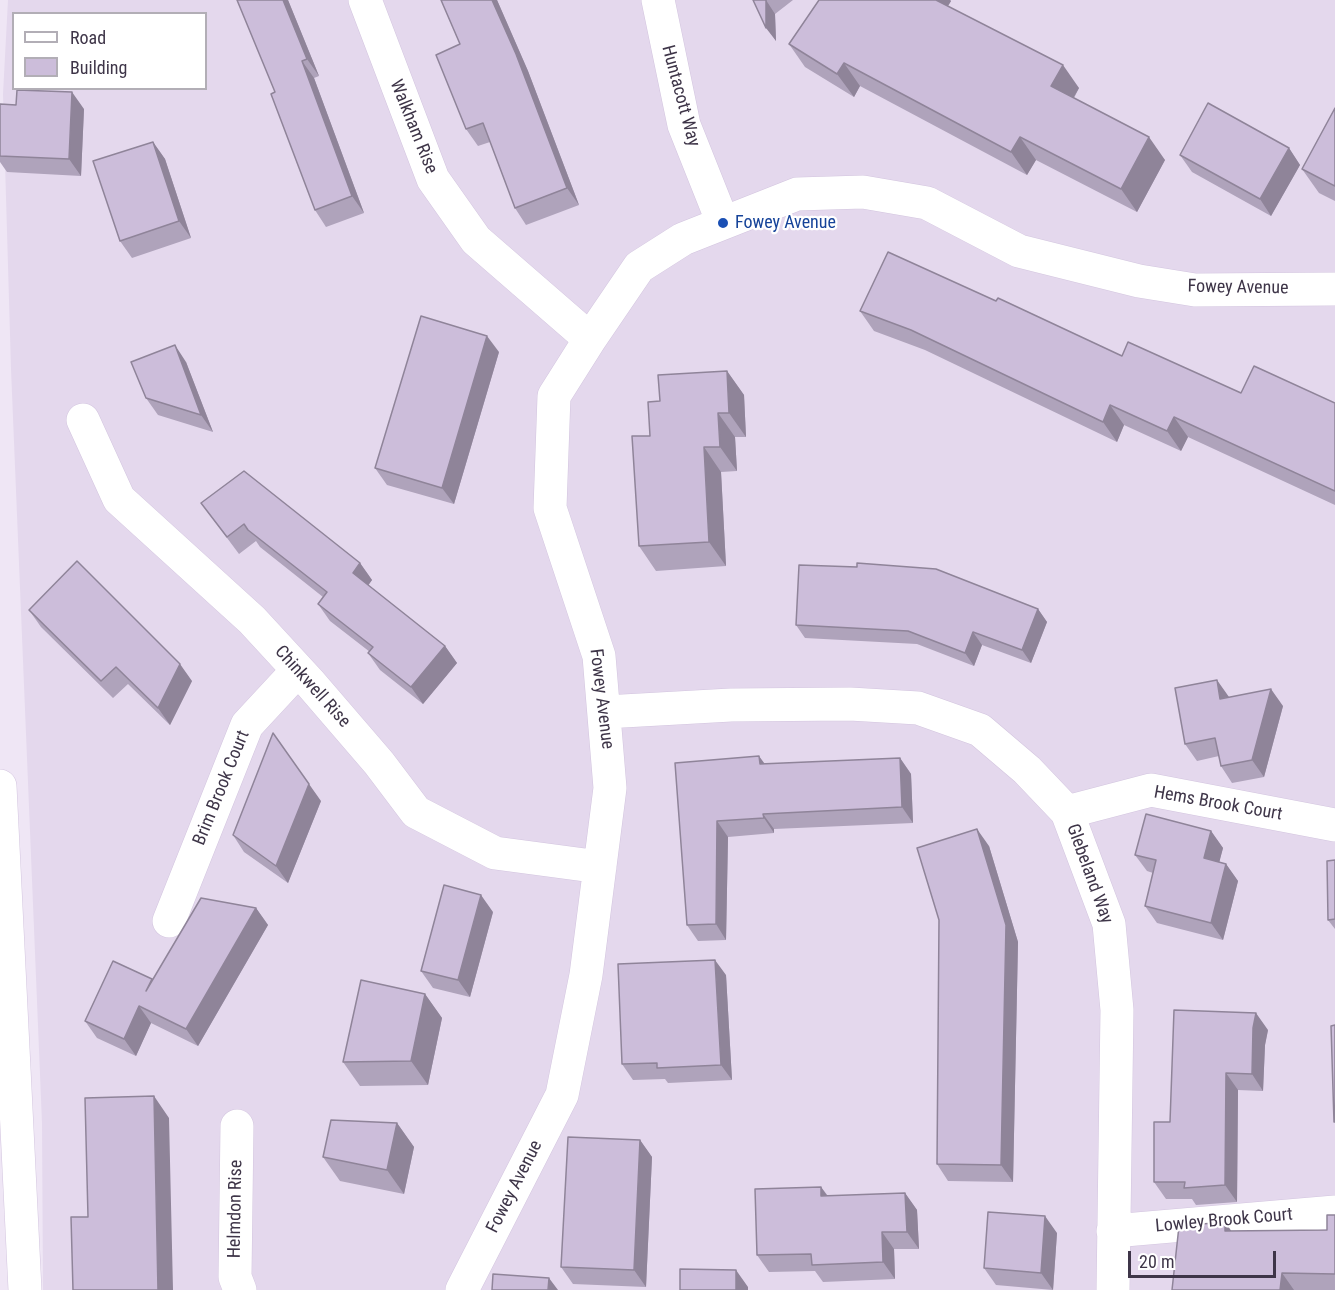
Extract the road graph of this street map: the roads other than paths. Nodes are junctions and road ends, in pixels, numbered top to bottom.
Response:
1 (364, 0) edge
2 (658, 0) edge
3 (723, 223) junction
4 (1335, 289) edge
5 (590, 339) junction
6 (83, 420) dead end
7 (298, 670) junction
8 (605, 712) junction
9 (0, 786) edge
10 (1066, 812) junction
11 (1335, 825) edge
12 (600, 867) junction
13 (169, 921) dead end
14 (237, 1126) dead end
15 (1335, 1212) edge
16 (1113, 1231) junction
17 (25, 1290) edge
18 (240, 1290) edge
19 (462, 1290) edge
20 (1113, 1290) edge

1 - 5 street, Walkham Rise
2 - 3 street, Huntacott Way
3 - 4 street, Fowey Avenue
3 - 5 street, Fowey Avenue
5 - 8 street, Fowey Avenue
6 - 7 street, Chinkwell Rise
7 - 12 street, Chinkwell Rise
7 - 13 street, Brim Brook Court
8 - 10 street, Glebeland Way
8 - 12 street, Fowey Avenue
9 - 17 street
10 - 11 street, Hems Brook Court
10 - 16 street, Glebeland Way
12 - 19 street, Fowey Avenue
14 - 18 street, Helmdon Rise
15 - 16 street, Lowley Brook Court
16 - 20 street, Glebeland Way

